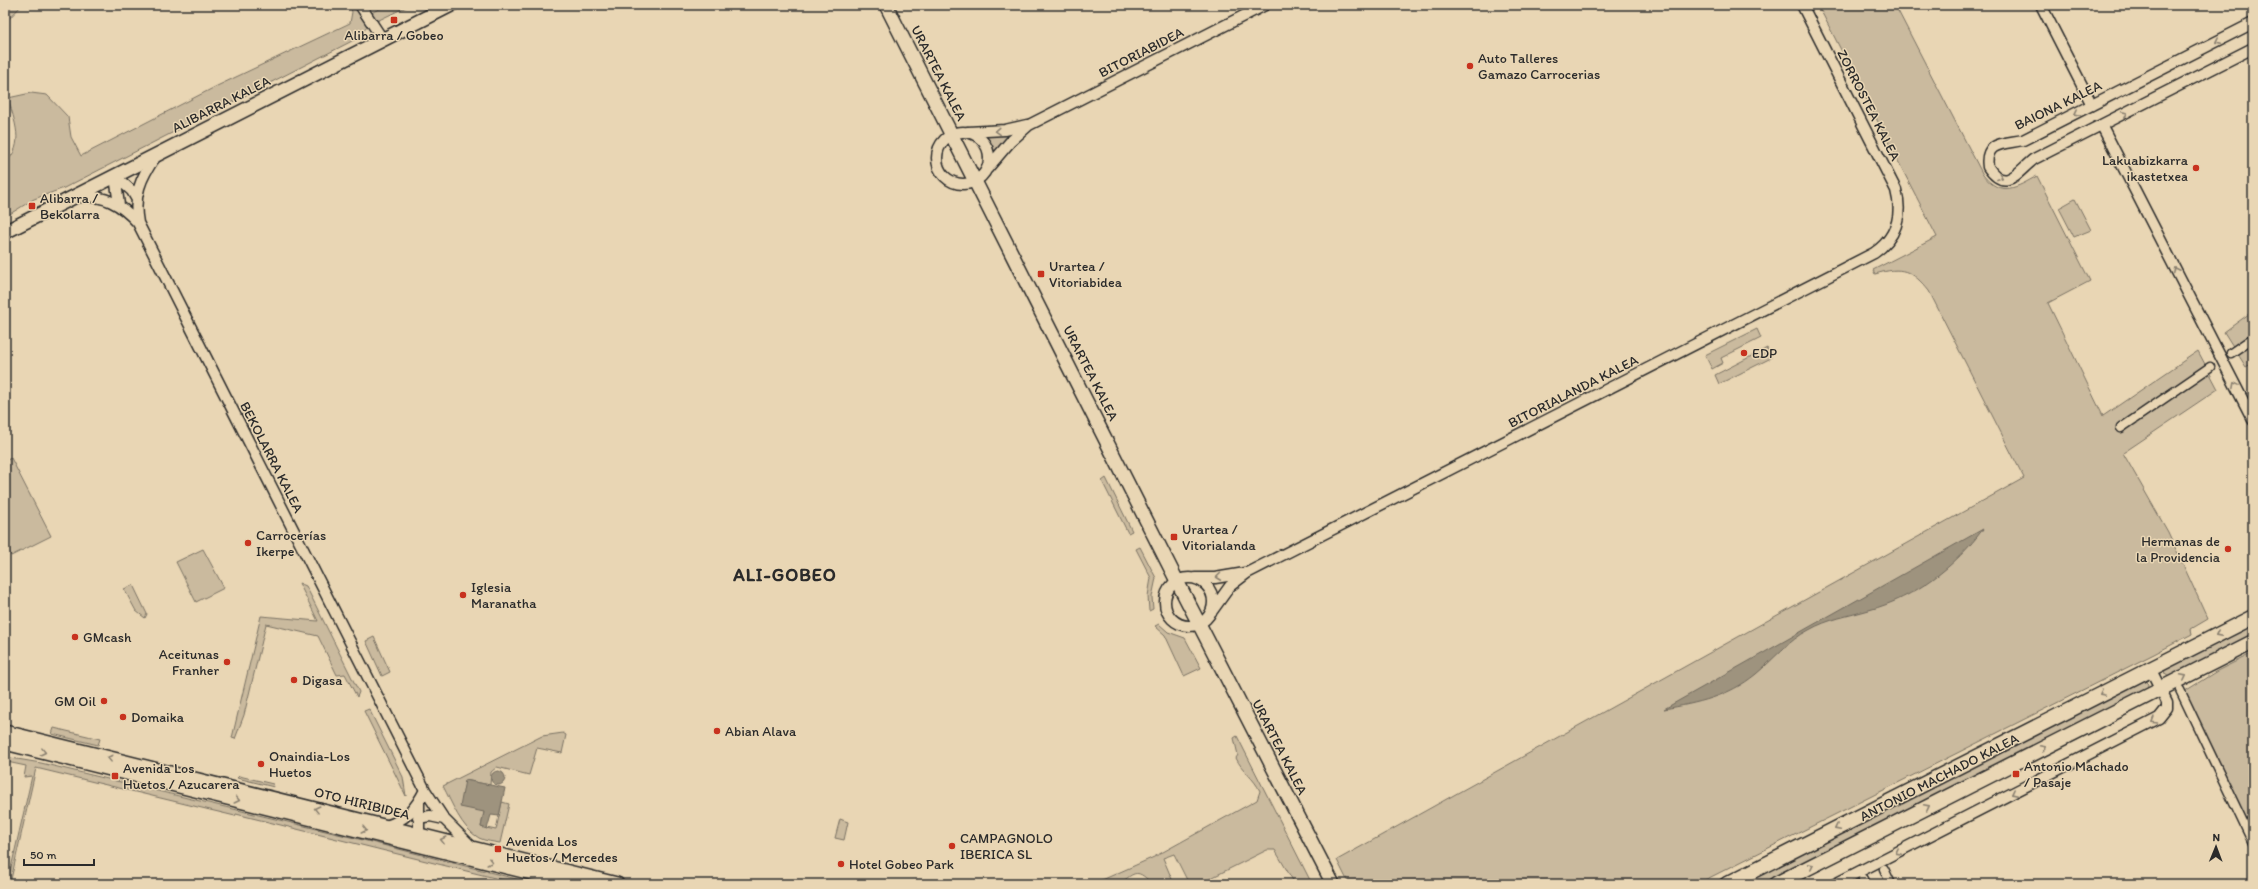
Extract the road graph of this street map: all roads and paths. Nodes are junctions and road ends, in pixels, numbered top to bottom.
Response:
1 (360, 5) edge
2 (452, 5) edge
3 (886, 5) edge
4 (1265, 5) edge
5 (1802, 5) edge
6 (2041, 5) edge
7 (2253, 23) edge
8 (383, 40) junction
9 (2253, 48) edge
10 (2092, 105) junction
11 (1029, 125) junction
12 (2102, 126) junction
13 (967, 132) junction
14 (952, 134) junction
15 (157, 155) junction
16 (986, 169) junction
17 (115, 176) junction
18 (975, 181) junction
19 (74, 197) junction
20 (136, 198) junction
21 (119, 205) junction
22 (1898, 220) joint
23 (138, 223) junction
24 (5, 232) edge
25 (2253, 338) edge
26 (2231, 353) dead end
27 (2210, 367) dead end
28 (2253, 420) edge
29 (2120, 428) dead end
30 (1247, 573) junction
31 (1192, 578) junction
32 (1176, 581) junction
33 (1212, 611) junction
34 (2253, 617) edge
35 (1199, 624) junction
36 (2253, 642) edge
37 (2150, 668) junction
38 (2161, 689) junction
39 (2180, 690) dead end
40 (5, 732) edge
41 (5, 743) edge
42 (425, 790) junction
43 (419, 801) junction
44 (418, 818) junction
45 (444, 819) junction
46 (386, 826) junction
47 (421, 840) junction
48 (2253, 843) edge
49 (473, 848) junction
50 (1884, 869) dead end
51 (576, 884) edge
52 (617, 884) edge
53 (1333, 884) edge
54 (1727, 884) edge
55 (1776, 884) edge
56 (1835, 884) edge
57 (1891, 884) edge

1 - 8 street
2 - 8 street, ALIBARRA KALEA
3 - 14 street, URARTEA KALEA
4 - 11 street, BITORIABIDEA
5 - 22 street, ZORROSTEA KALEA
6 - 10 street
7 -> 10 street, BAIONA KALEA
8 - 15 street, ALIBARRA KALEA
12 -> 9 street, BAIONA KALEA
10 -> 12 street, BAIONA KALEA
11 -> 13 street, BITORIABIDEA
11 - 16 street, BITORIABIDEA
28 -> 12 street
13 - 14 street, URARTEA KALEA
13 - 16 street, URARTEA KALEA
14 - 18 street, URARTEA KALEA
14 - 18 street, URARTEA KALEA
15 - 17 street, ALIBARRA KALEA
15 - 20 street, BEKOLARRA KALEA
16 - 18 street
17 - 19 street, ALIBARRA KALEA
17 - 20 street
17 - 21 street
18 - 32 street, URARTEA KALEA
19 - 21 street, BEKOLARRA KALEA
19 - 24 street, ALIBARRA KALEA
20 - 23 street, BEKOLARRA KALEA
21 - 23 street, BEKOLARRA KALEA
22 - 30 street, BITORIALANDA KALEA
23 - 42 street, BEKOLARRA KALEA
25 - 26 street
27 - 29 street
30 -> 31 street, BITORIALANDA KALEA
30 - 33 street, BITORIALANDA KALEA
31 - 32 street
31 - 33 street
32 - 35 street, URARTEA KALEA
32 - 35 street
33 - 35 street
34 -> 37 main road, ANTONIO MACHADO KALEA
35 - 53 street, URARTEA KALEA
38 -> 36 main road, ANTONIO MACHADO KALEA
37 - 38 street
37 -> 54 main road, ANTONIO MACHADO KALEA
55 -> 38 main road, ANTONIO MACHADO KALEA
38 -> 56 street
39 - 48 street
46 -> 40 street, OTO HIRIBIDEA
41 -> 47 street, OTO HIRIBIDEA
42 - 43 street
42 - 45 street, BEKOLARRA KALEA
43 - 44 street
43 - 46 street
44 - 45 street
44 - 47 street
45 - 49 street, BEKOLARRA KALEA
46 - 47 street, OTO HIRIBIDEA
49 -> 47 street, OTO HIRIBIDEA
47 -> 51 street, OTO HIRIBIDEA
49 - 52 street, OTO HIRIBIDEA
50 - 57 street

